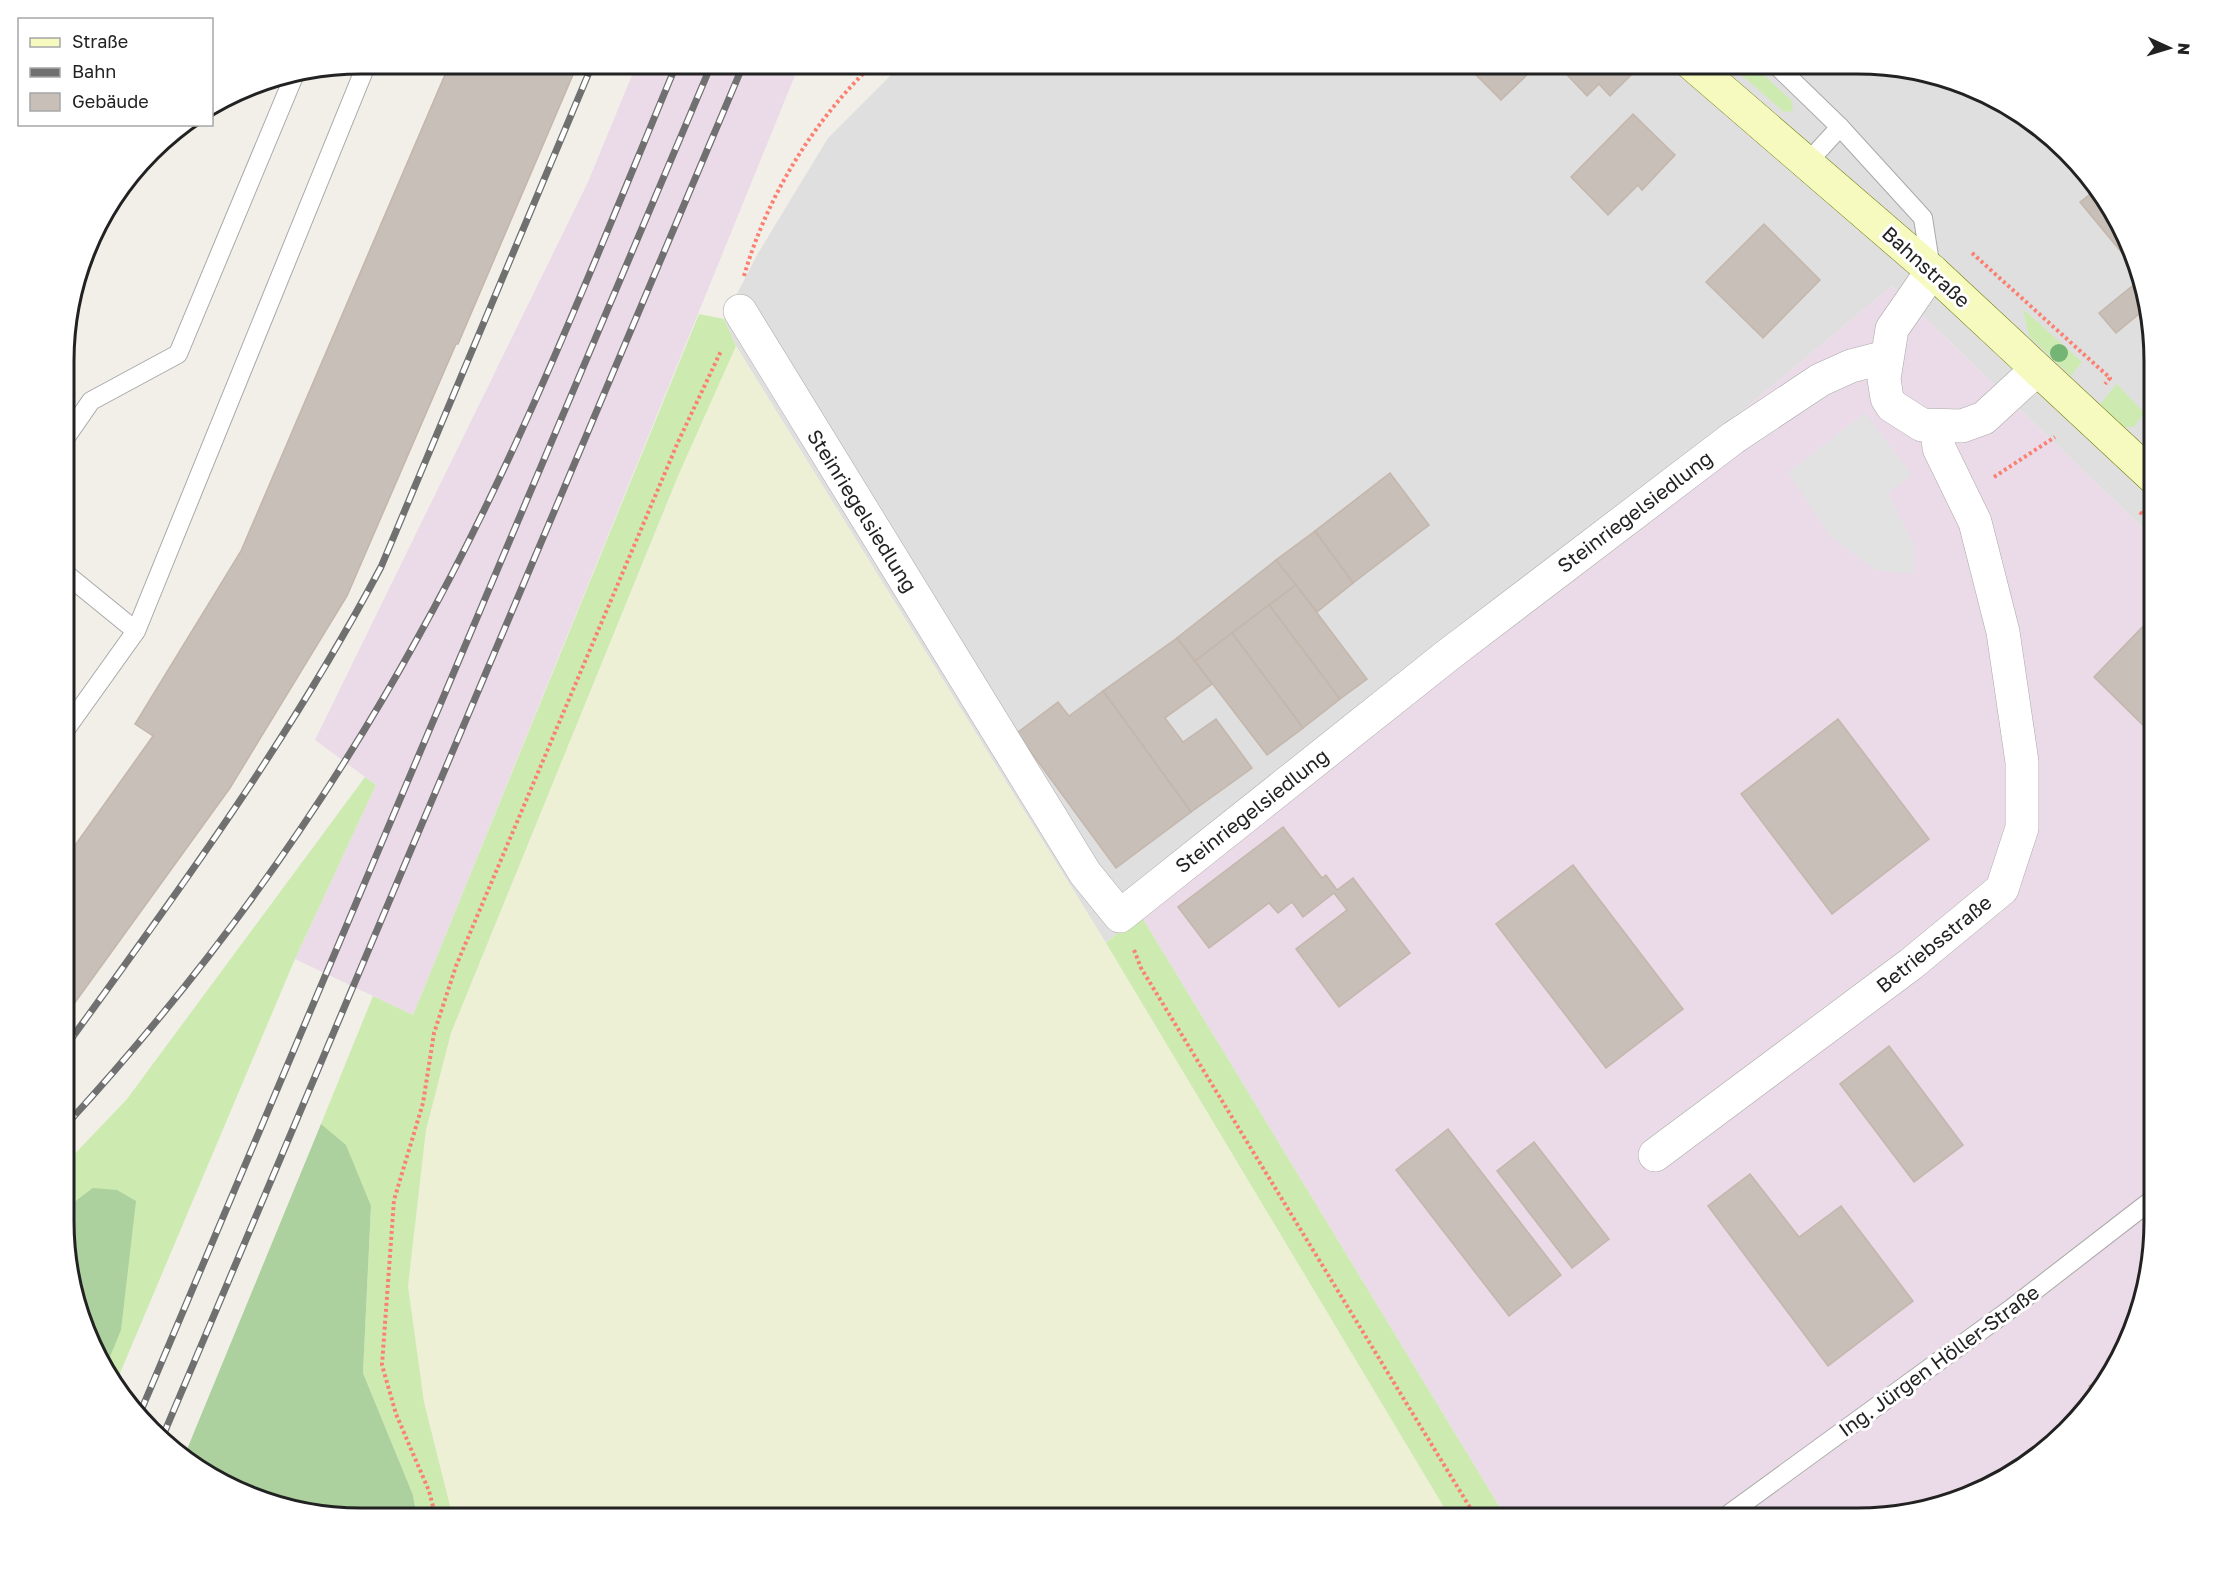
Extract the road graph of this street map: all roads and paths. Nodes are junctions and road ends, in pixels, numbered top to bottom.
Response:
1 (363, 74) edge
2 (864, 74) edge
3 (1706, 74) edge
4 (1785, 74) edge
5 (292, 82) edge
6 (1840, 127) junction
7 (1807, 163) junction
8 (1932, 271) junction
9 (740, 311) junction
10 (1886, 357) junction
11 (2036, 370) junction
12 (74, 426) edge
13 (1936, 427) junction
14 (2059, 435) dead end
15 (2144, 468) edge
16 (1961, 497) junction
17 (74, 581) edge
18 (136, 631) junction
19 (74, 718) edge
20 (1120, 915) junction
21 (1655, 1155) dead end
22 (2144, 1206) edge
23 (433, 1508) edge
24 (1470, 1508) edge
25 (1737, 1508) edge

1 - 18 lane
2 - 9 path
3 - 7 main road, Bahnstraße
4 - 6 lane
5 - 12 lane
6 - 7 lane
6 - 8 lane
7 - 8 main road, Bahnstraße
8 - 10 street
8 - 11 main road, Bahnstraße
9 - 20 street, Steinriegelsiedlung
9 - 23 path
10 - 13 street
10 - 20 street, Steinriegelsiedlung
11 - 13 street
11 - 15 main road, Bahnstraße
13 - 16 street, Betriebsstraße
14 - 16 path
16 - 21 street, Betriebsstraße
17 - 18 lane
18 - 19 lane
20 - 24 path
22 - 25 lane, Ing. Jürgen Höller-Straße

